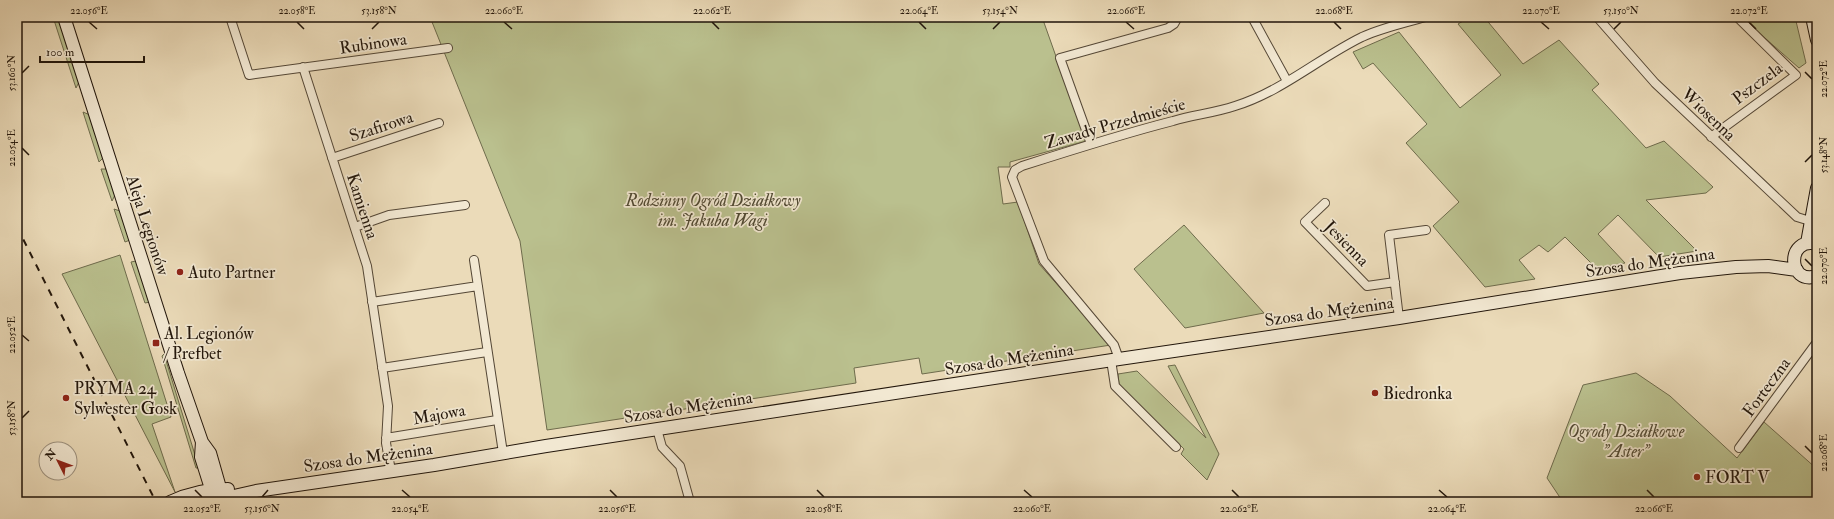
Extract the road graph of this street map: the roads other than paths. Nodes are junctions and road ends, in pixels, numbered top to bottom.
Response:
1 (64, 17) edge
2 (230, 17) edge
3 (1178, 17) edge
4 (1252, 17) edge
5 (1426, 17) edge
6 (1597, 17) edge
7 (1737, 17) edge
8 (1812, 17) edge
9 (1817, 40) edge
10 (448, 48) dead end
11 (303, 67) junction
12 (1287, 81) junction
13 (439, 123) dead end
14 (1711, 137) junction
15 (1091, 144) junction
16 (332, 158) junction
17 (1817, 188) edge
18 (1325, 203) dead end
19 (465, 205) dead end
20 (1810, 221) junction
21 (354, 227) junction
22 (1426, 230) dead end
23 (1812, 244) edge
24 (1794, 256) junction
25 (474, 260) dead end
26 (1768, 266) junction
27 (1797, 270) junction
28 (1817, 276) edge
29 (1395, 282) junction
30 (478, 286) junction
31 (372, 302) junction
32 (1399, 318) junction
33 (1817, 342) edge
34 (487, 352) junction
35 (1115, 360) junction
36 (382, 368) junction
37 (497, 420) junction
38 (657, 429) junction
39 (386, 438) junction
40 (1176, 447) dead end
41 (1739, 448) dead end
42 (502, 453) junction
43 (391, 471) junction
44 (216, 498) edge
45 (170, 502) edge
46 (690, 502) edge

1 - 44 main road, Aleja Legionów
2 - 11 street
3 - 15 street
4 - 12 street
5 - 12 street, Zawady Przedmieście
6 - 14 street, Wiosenna
7 - 14 street, Pszczela
8 - 9 main road
10 - 11 street, Rubinowa
11 - 16 street, Kamienna
12 - 15 street, Zawady Przedmieście
13 - 16 street, Szafirowa
14 - 20 street, Wiosenna
15 - 35 street, Zawady Przedmieście
16 - 21 street, Kamienna
17 - 20 main road
18 - 29 street, Jesienna
19 - 21 street
20 - 23 main road
21 - 31 street, Kamienna
22 - 29 street
23 - 24 main road
24 - 26 main road, Szosa do Mężenina
24 - 27 main road
25 - 30 street
26 - 27 main road, Szosa do Mężenina
26 - 32 main road, Szosa do Mężenina
27 - 28 main road, Szosa do Mężenina
29 - 32 street
30 - 31 street
30 - 34 street
31 - 36 street, Kamienna
32 - 35 main road, Szosa do Mężenina
33 - 41 street, Forteczna
34 - 36 street
34 - 37 street
35 - 38 main road, Szosa do Mężenina
35 - 40 street
36 - 39 street, Kamienna
37 - 39 street, Majowa
37 - 42 street
38 - 42 main road, Szosa do Mężenina
38 - 46 street
39 - 43 street, Kamienna
42 - 43 main road, Szosa do Mężenina
43 - 44 main road, Szosa do Mężenina
44 - 45 main road, Szosa do Mężenina

